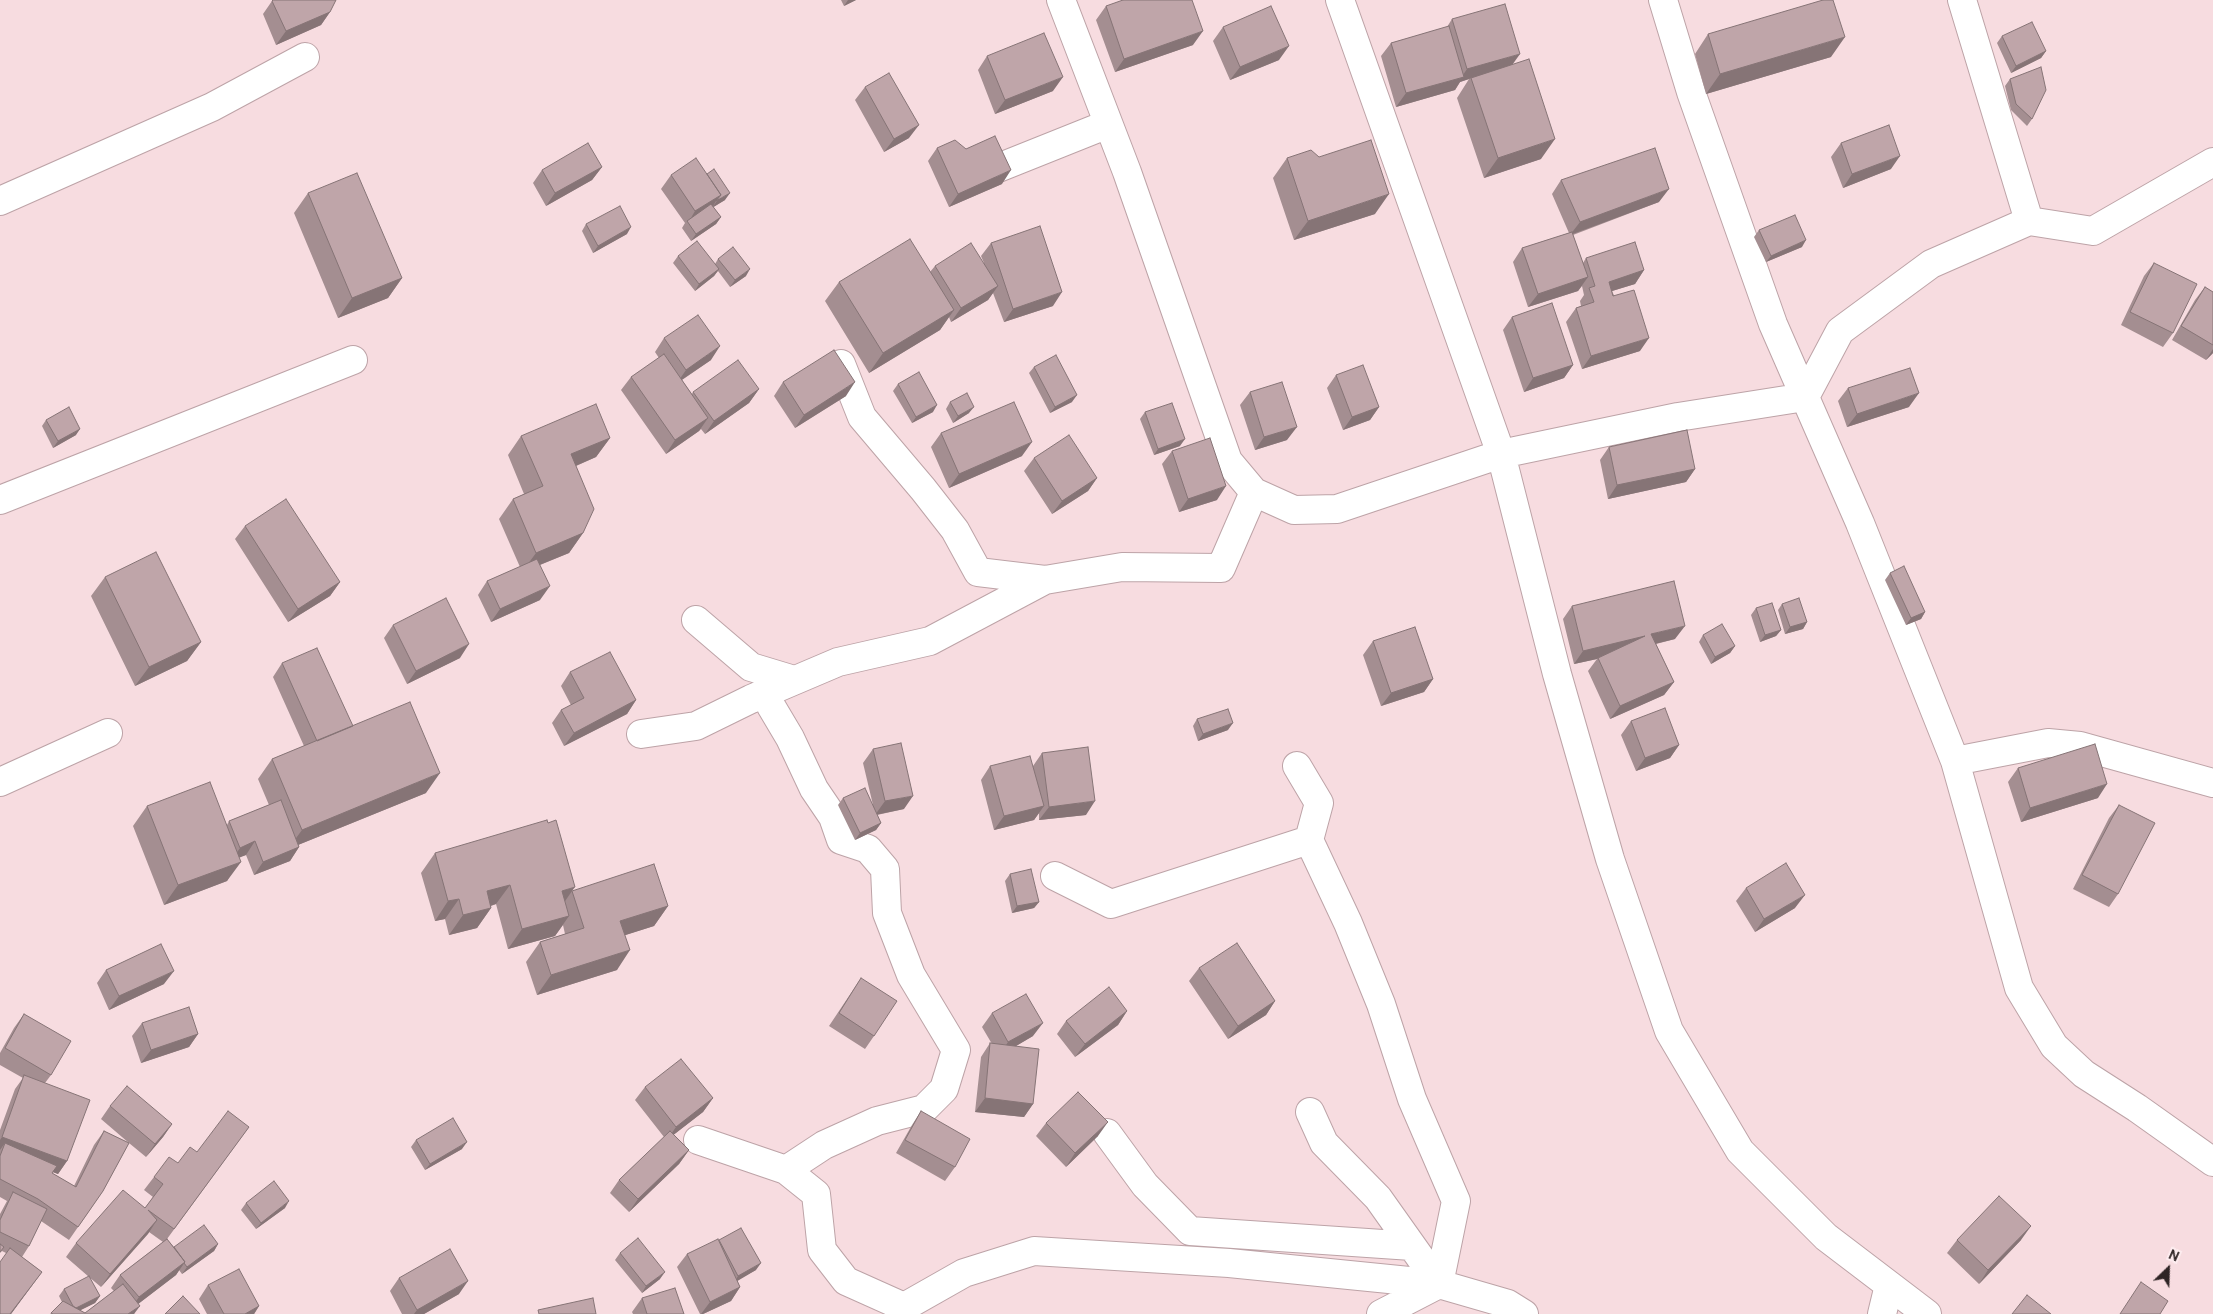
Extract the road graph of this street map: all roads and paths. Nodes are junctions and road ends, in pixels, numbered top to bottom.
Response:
1 (1061, 0) edge
2 (1340, 0) edge
3 (1663, 0) edge
4 (1962, 0) edge
5 (305, 57) dead end
6 (1108, 124) junction
7 (2213, 162) edge
8 (998, 168) edge
9 (0, 201) edge
10 (2029, 221) junction
11 (353, 360) dead end
12 (841, 364) edge
13 (1805, 397) junction
14 (1501, 454) junction
15 (1254, 492) junction
16 (0, 500) edge
17 (1045, 580) junction
18 (696, 620) dead end
19 (794, 680) junction
20 (768, 692) junction
21 (108, 733) dead end
22 (641, 734) dead end
23 (1955, 762) junction
24 (1297, 766) dead end
25 (0, 782) edge
26 (2213, 784) edge
27 (1309, 840) junction
28 (1056, 876) dead end
29 (1310, 1112) dead end
30 (1107, 1133) edge
31 (698, 1140) dead end
32 (2213, 1162) edge
33 (786, 1170) junction
34 (1412, 1246) junction
35 (1439, 1284) junction
36 (1889, 1285) junction
37 (902, 1310) edge
38 (1381, 1314) edge
39 (1524, 1314) edge
40 (1882, 1314) edge
41 (1926, 1314) edge

1 - 6 street
2 - 14 street
3 - 13 street
4 - 10 street
5 - 9 street
6 - 8 street
6 - 15 street
7 - 10 street
10 - 13 street
11 - 16 street
12 - 17 street
13 - 14 street
13 - 23 street
14 - 15 street
14 - 36 street
15 - 17 street
17 - 19 street
18 - 19 street
19 - 20 street
20 - 22 street
20 - 33 street
21 - 25 street
23 - 26 street
23 - 32 street
24 - 27 street
27 - 28 street
27 - 35 street
29 - 34 street
30 - 34 street
31 - 33 street
33 - 37 street
34 - 35 street
35 - 37 street
35 - 38 street
35 - 39 street
36 - 40 street
36 - 41 street

